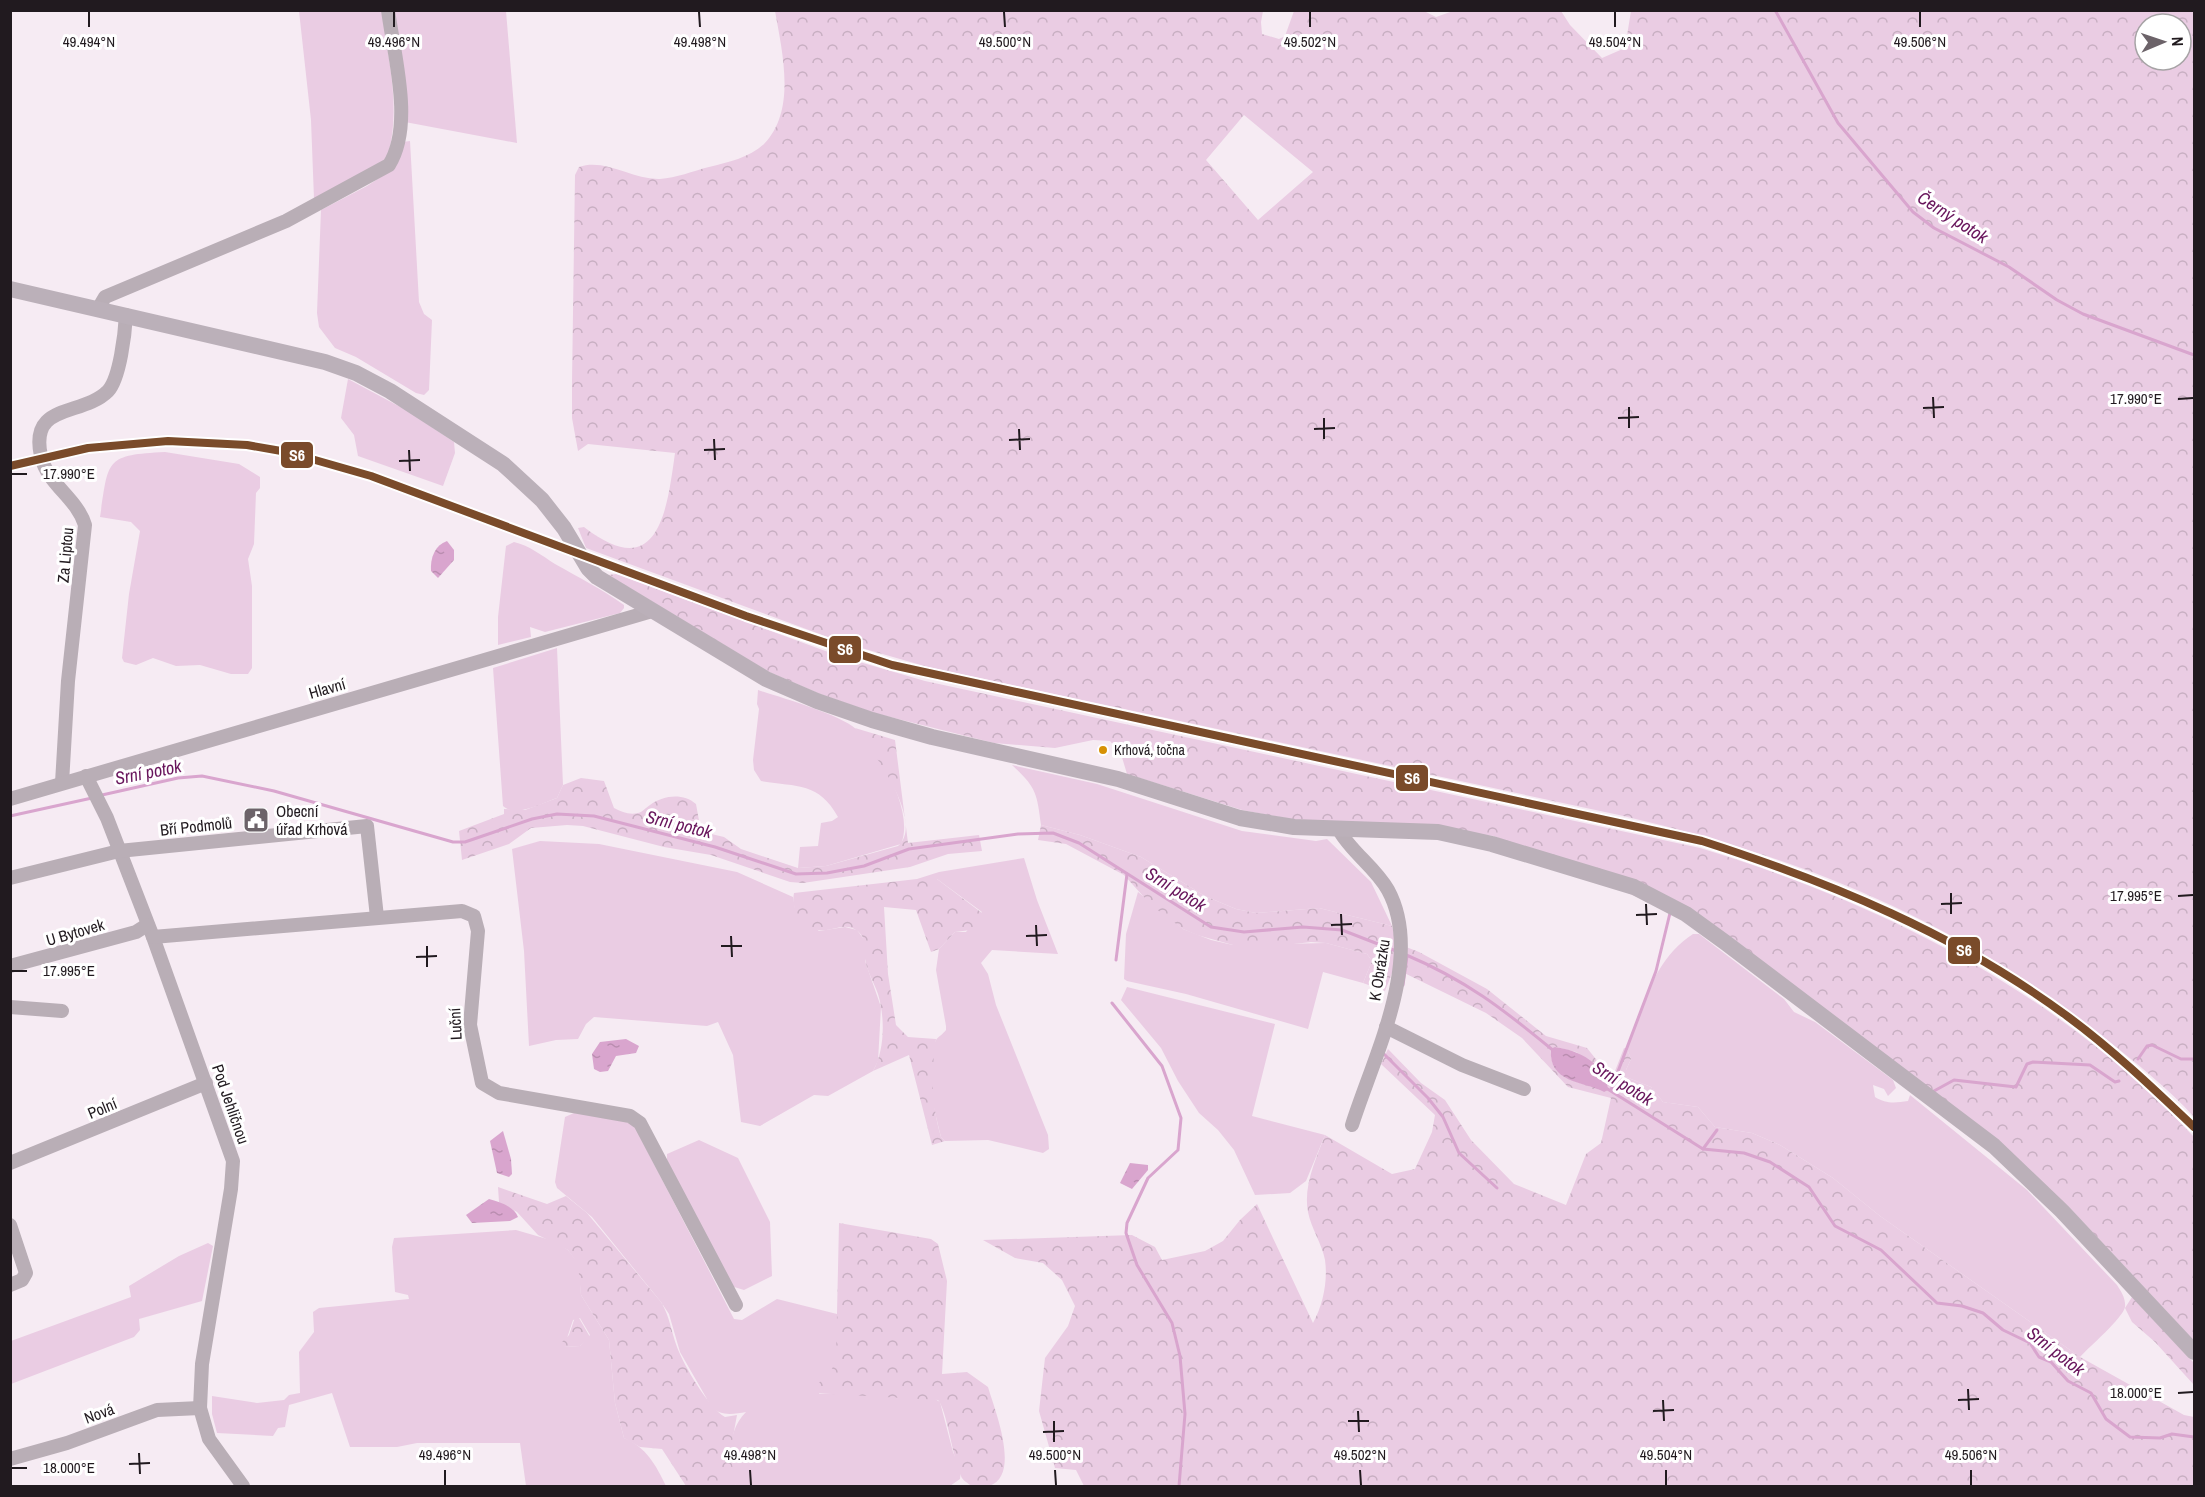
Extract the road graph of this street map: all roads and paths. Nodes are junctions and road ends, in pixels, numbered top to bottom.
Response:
1 (388, 10) edge
2 (10, 289) edge
3 (98, 309) junction
4 (126, 315) junction
5 (652, 611) junction
6 (86, 776) junction
7 (62, 783) junction
8 (10, 799) edge
9 (1339, 830) junction
10 (119, 851) junction
11 (10, 878) edge
12 (377, 917) junction
13 (150, 931) junction
14 (10, 966) edge
15 (10, 1007) edge
16 (62, 1011) dead end
17 (1386, 1027) junction
18 (206, 1083) junction
19 (1524, 1089) dead end
20 (1352, 1125) dead end
21 (10, 1163) edge
22 (10, 1225) edge
23 (10, 1285) edge
24 (736, 1305) dead end
25 (2194, 1352) edge
26 (200, 1408) junction
27 (10, 1459) edge
28 (243, 1486) edge

1 - 3 street
2 - 3 main road
3 - 4 main road
4 - 5 main road
4 - 7 street, Za Liptou
5 - 6 street, Hlavní
5 - 9 main road
6 - 7 street, Hlavní
6 - 10 street, Pod Jehličnou
7 - 8 street, Hlavní
9 - 17 street, K Obrázku
9 - 25 main road
10 - 11 street, Bří Podmolů
10 - 12 street, Bří Podmolů
10 - 13 street, Pod Jehličnou
12 - 13 street, Luční
12 - 24 street, Luční
13 - 14 street, U Bytovek
13 - 18 street, Pod Jehličnou
15 - 16 street
17 - 19 street, K Obrázku
17 - 20 street, K Obrázku
18 - 21 street, Polní
18 - 26 street, Pod Jehličnou
22 - 23 street
26 - 27 street, Nová
26 - 28 street, Pod Jehličnou

